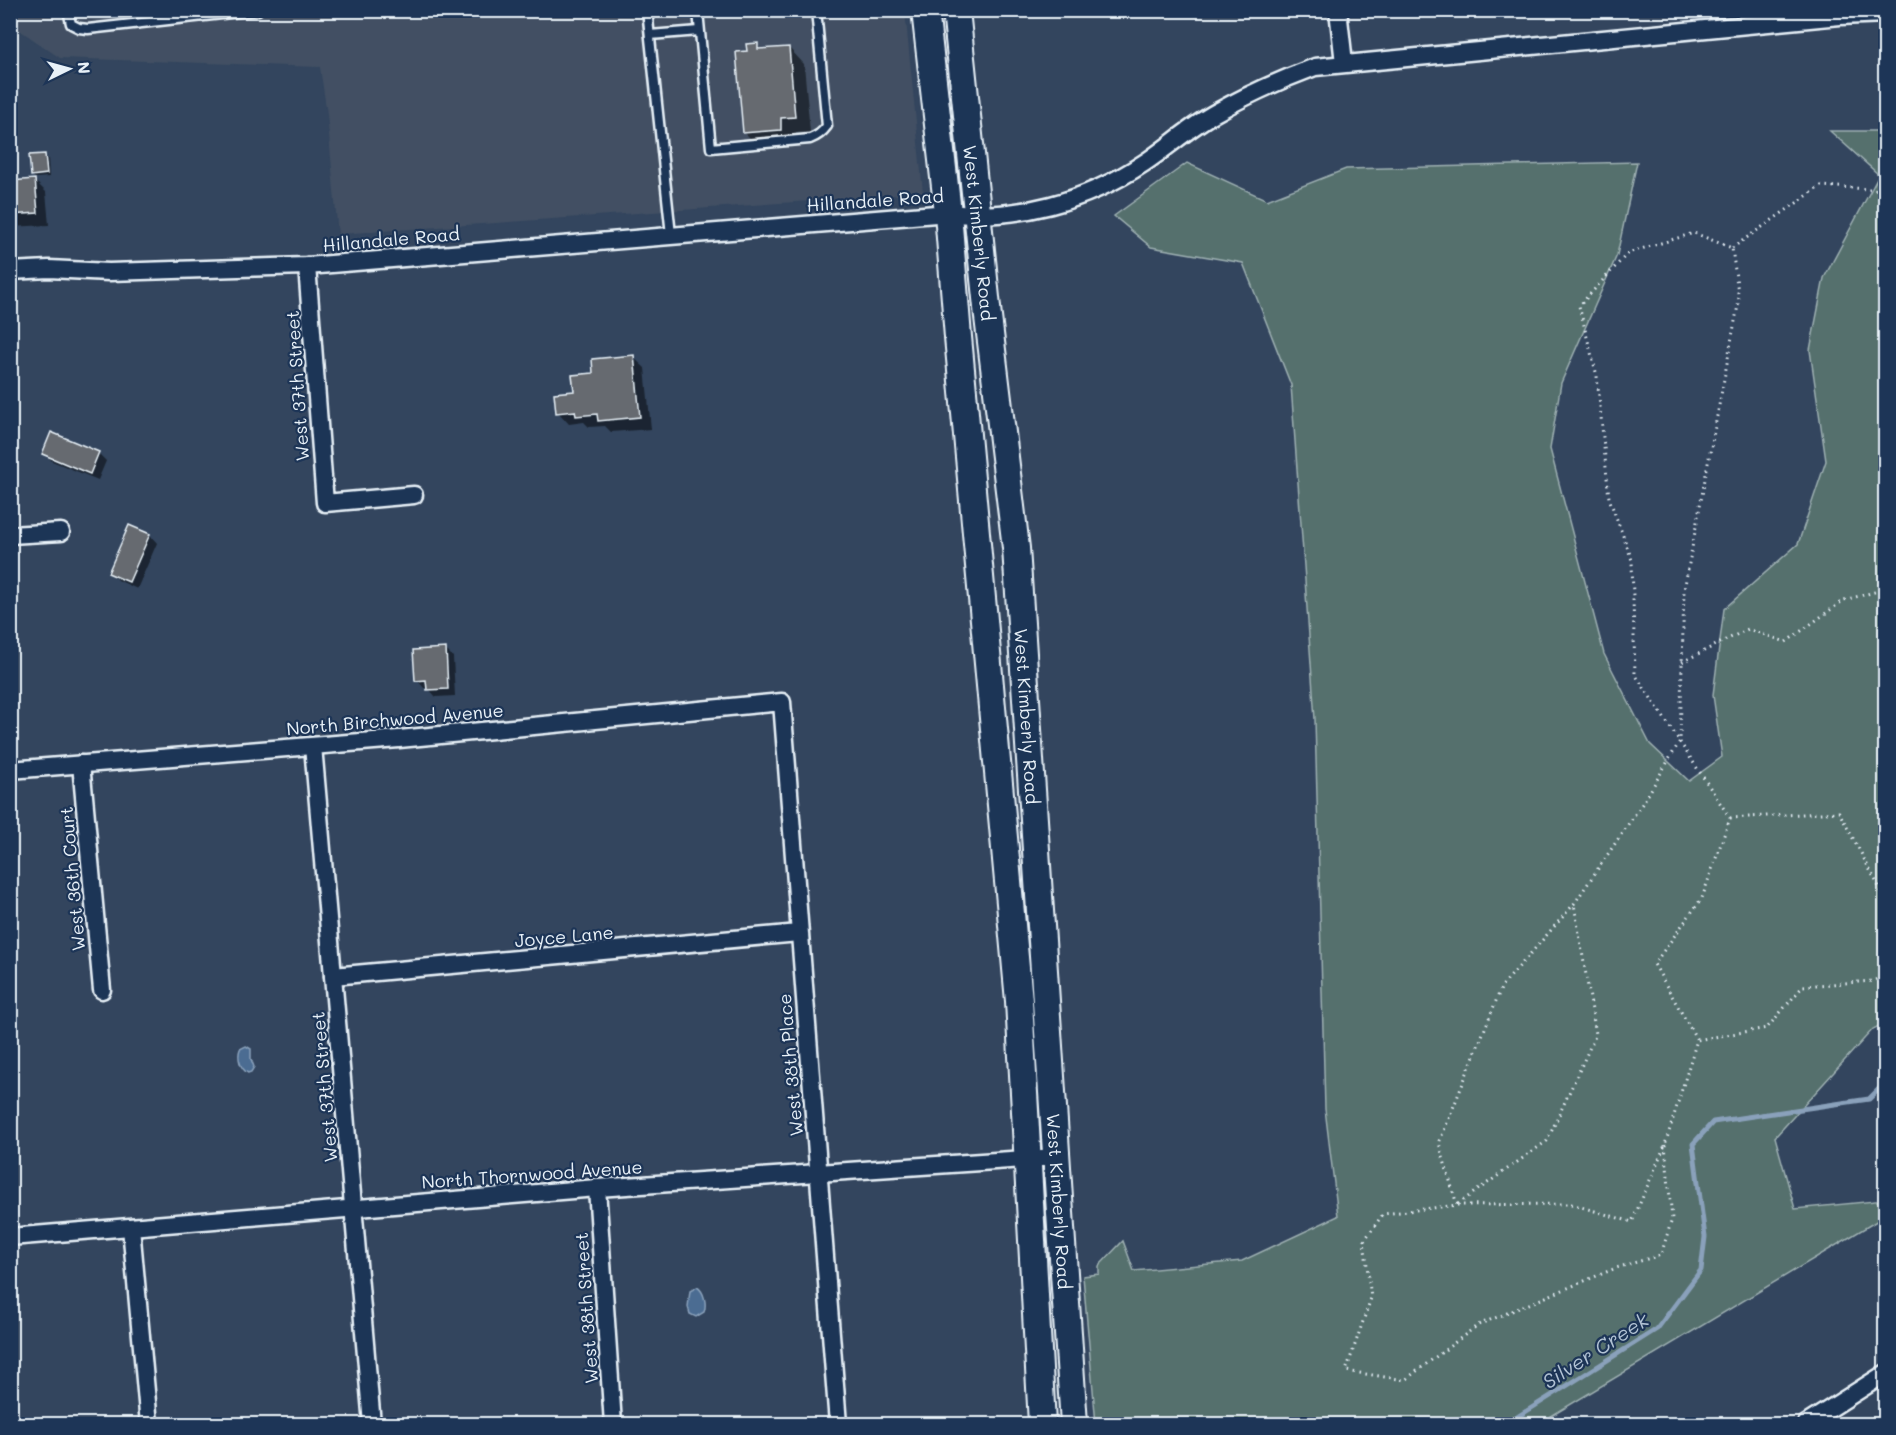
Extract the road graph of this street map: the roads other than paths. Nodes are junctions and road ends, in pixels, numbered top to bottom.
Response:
1 (68, 10) edge
2 (258, 10) edge
3 (647, 10) edge
4 (708, 10) edge
5 (816, 10) edge
6 (925, 10) edge
7 (956, 10) edge
8 (1338, 10) edge
9 (1839, 13) edge
10 (1886, 14) edge
11 (699, 31) junction
12 (650, 35) junction
13 (1344, 63) junction
14 (948, 213) junction
15 (977, 216) junction
16 (671, 235) junction
17 (307, 266) junction
18 (10, 271) edge
19 (414, 495) dead end
20 (60, 532) dead end
21 (10, 536) edge
22 (782, 702) joint
23 (313, 746) junction
24 (81, 764) junction
25 (10, 770) edge
26 (799, 933) junction
27 (333, 976) junction
28 (102, 990) dead end
29 (1056, 1157) junction
30 (1028, 1159) junction
31 (818, 1173) junction
32 (597, 1188) junction
33 (354, 1208) junction
34 (131, 1227) junction
35 (10, 1237) edge
36 (1886, 1373) edge
37 (149, 1425) edge
38 (372, 1425) edge
39 (613, 1425) edge
40 (838, 1425) edge
41 (1042, 1425) edge
42 (1074, 1425) edge
43 (1806, 1425) edge

1 - 2 lane
3 - 12 lane
4 - 11 lane
5 - 11 lane
6 - 14 main road, West Kimberly Road
7 - 15 main road, West Kimberly Road
8 - 13 street
9 - 10 street, Hillandale Road
9 - 13 street, Hillandale Road
11 - 12 lane
12 - 16 lane
13 - 15 street, Hillandale Road
14 - 15 street, Hillandale Road
14 - 16 street, Hillandale Road
14 - 30 main road, West Kimberly Road
15 - 29 main road, West Kimberly Road
16 - 17 street, Hillandale Road
17 - 18 street, Hillandale Road
17 - 19 street, West 37th Street
20 - 21 street
22 - 23 street, North Birchwood Avenue
22 - 26 street, West 38th Place
23 - 24 street, North Birchwood Avenue
23 - 27 street, West 37th Street
24 - 25 street, North Birchwood Avenue
24 - 28 street, West 36th Court
26 - 27 street, Joyce Lane
26 - 31 street, West 38th Place
27 - 33 street, West 37th Street
29 - 30 street, North Thornwood Avenue
29 - 42 main road, West Kimberly Road
30 - 31 street, North Thornwood Avenue
30 - 41 main road, West Kimberly Road
31 - 32 street, North Thornwood Avenue
31 - 40 street, West 38th Place
32 - 33 street, North Thornwood Avenue
32 - 39 street, West 38th Street
33 - 34 street, North Thornwood Avenue
33 - 38 street, West 37th Street
34 - 35 street, North Thornwood Avenue
34 - 37 street
36 - 43 street

